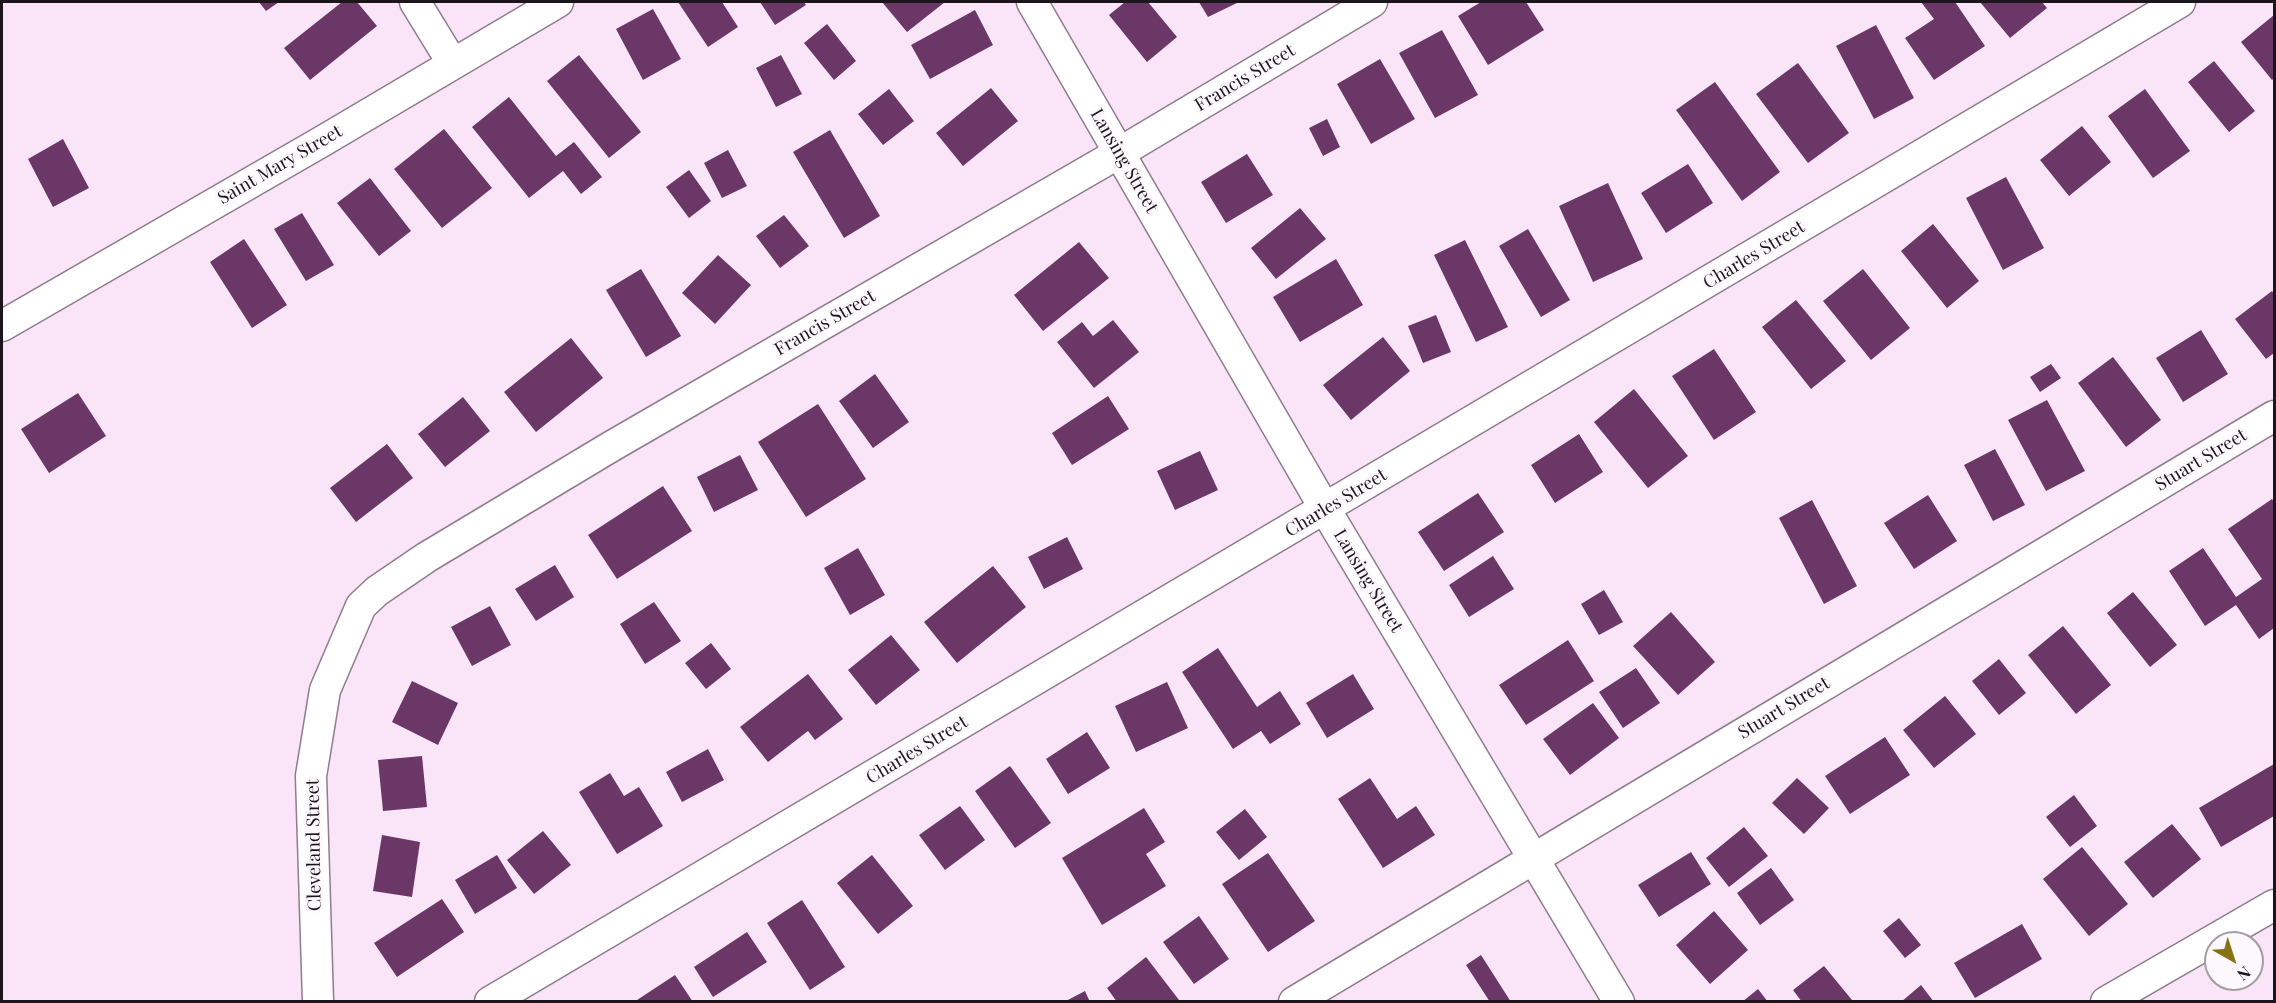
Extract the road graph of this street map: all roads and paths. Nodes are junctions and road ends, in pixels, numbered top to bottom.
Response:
1 (416, 2) edge
2 (558, 2) edge
3 (1032, 2) edge
4 (1372, 2) edge
5 (2180, 2) edge
6 (453, 64) junction
7 (1119, 153) junction
8 (2, 326) edge
9 (2274, 416) edge
10 (1325, 509) junction
11 (325, 690) joint
12 (1534, 857) junction
13 (2274, 904) edge
14 (318, 1002) edge
15 (490, 1002) edge
16 (1294, 1002) edge
17 (1619, 1002) edge
18 (2106, 1002) edge

1 - 6 street
2 - 6 street, Saint Mary Street
3 - 7 street, Lansing Street
4 - 7 street, Francis Street
5 - 10 street, Charles Street
6 - 8 street, Saint Mary Street
7 - 10 street, Lansing Street
7 - 11 street, Francis Street
9 - 12 street, Stuart Street
10 - 12 street, Lansing Street
10 - 15 street, Charles Street
11 - 14 street, Cleveland Street
12 - 16 street, Stuart Street
12 - 17 street, Lansing Street
13 - 18 street

